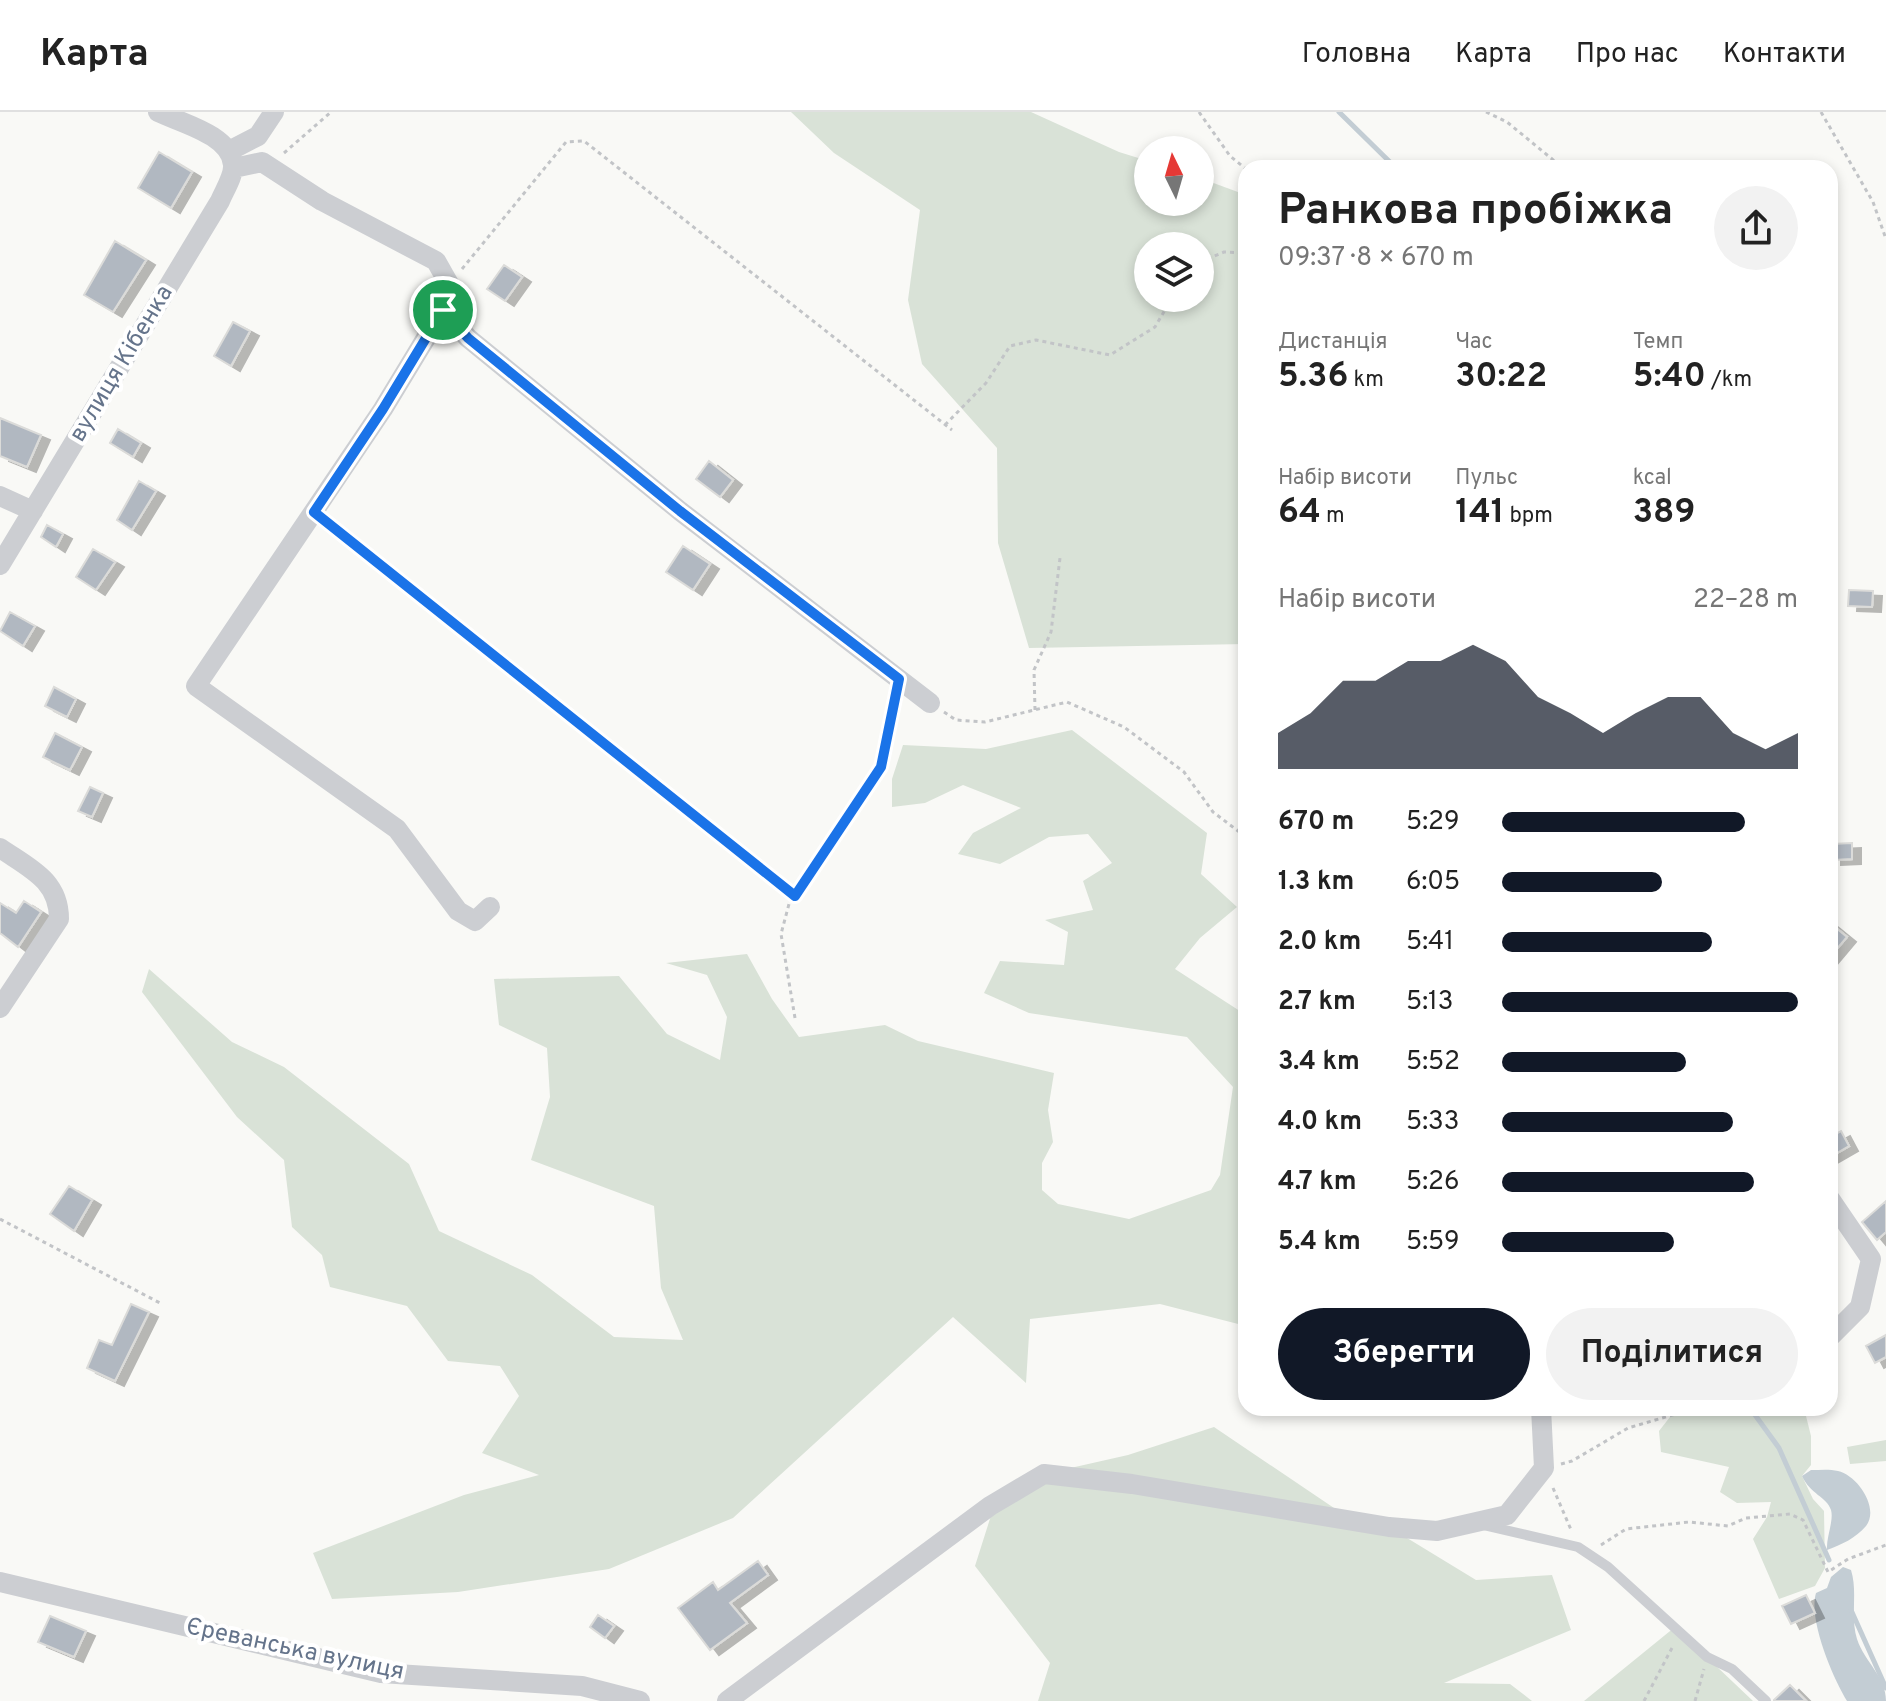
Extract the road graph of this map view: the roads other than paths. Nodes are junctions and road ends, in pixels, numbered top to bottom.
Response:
1 (158, 112) edge
2 (274, 112) edge
3 (231, 159) junction
4 (443, 310) junction
5 (0, 496) edge
6 (33, 511) junction
7 (0, 565) edge
8 (930, 703) road end
9 (0, 848) edge
10 (490, 907) dead end
11 (0, 1008) edge
12 (1838, 1211) edge
13 (1838, 1329) edge
14 (1541, 1416) edge
15 (1473, 1523) junction
16 (0, 1582) edge
17 (517, 1692) edge
18 (640, 1701) edge
19 (727, 1701) edge
20 (1766, 1701) edge

1 - 3 street
2 - 3 street
3 - 4 street
3 - 6 street, вулиця Кібенка
4 - 8 street
4 - 10 street
5 - 6 street
6 - 7 street, вулиця Кібенка
9 - 11 street
12 - 13 street
14 - 15 street
15 - 19 street
15 - 20 lane
16 - 17 street, Єреванська вулиця
17 - 18 street, Єреванська вулиця

